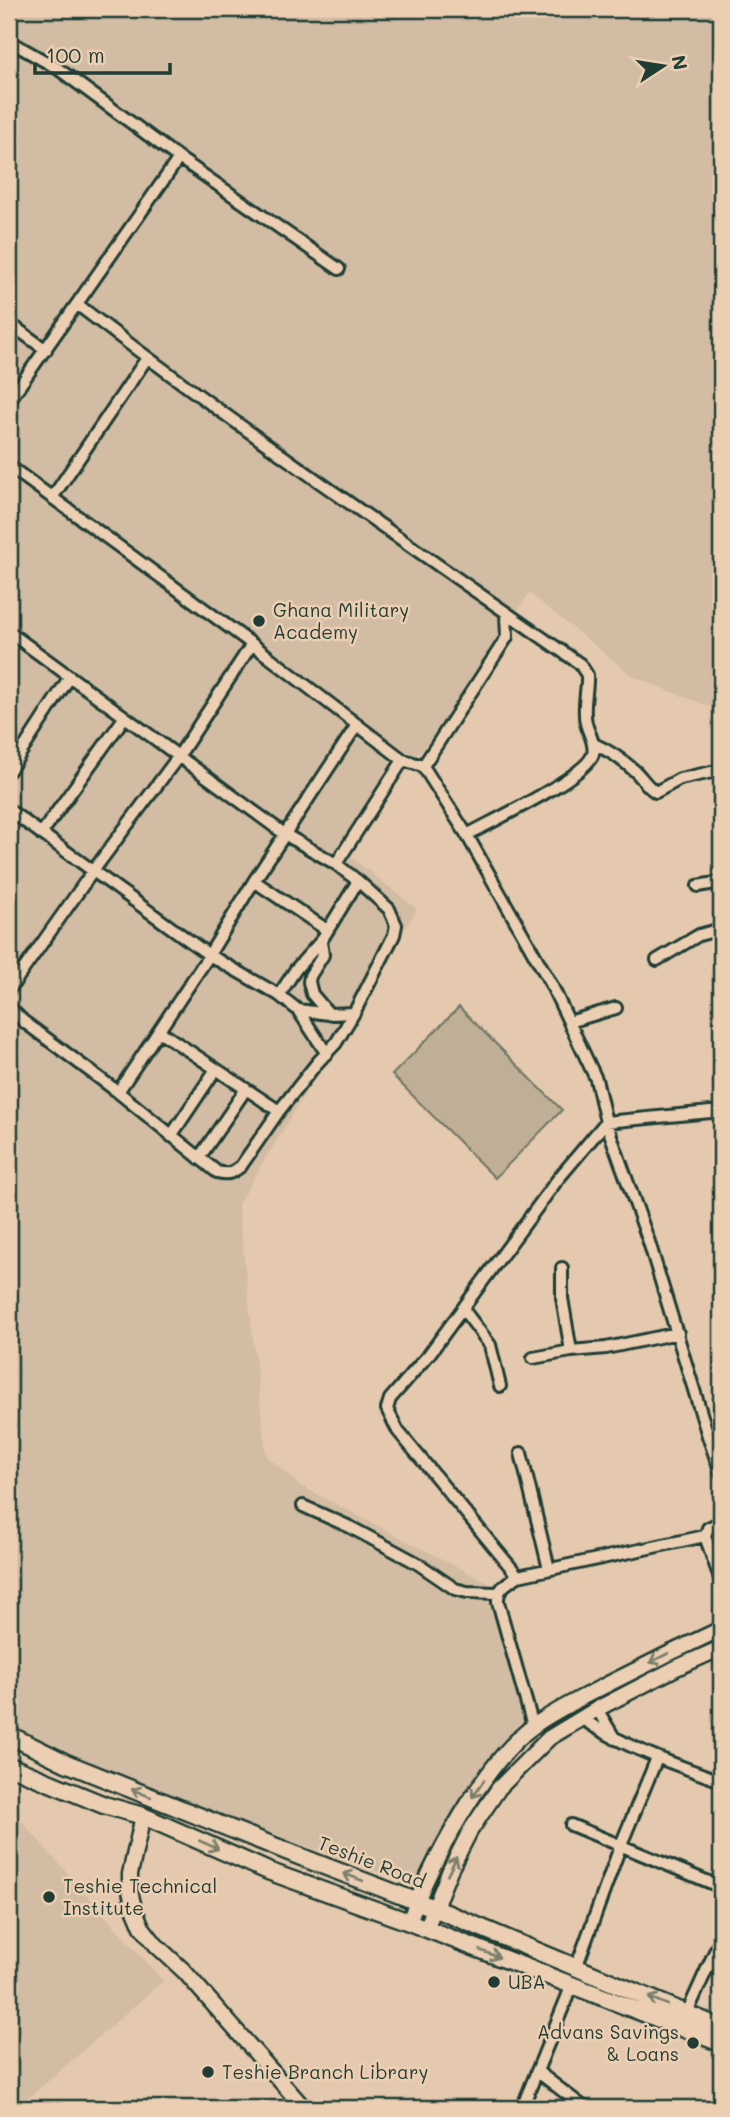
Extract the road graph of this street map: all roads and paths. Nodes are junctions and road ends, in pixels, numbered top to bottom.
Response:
1 (9, 41) edge
2 (179, 158) junction
3 (339, 269) dead end
4 (78, 305) junction
5 (9, 323) edge
6 (46, 350) junction
7 (147, 358) junction
8 (9, 401) edge
9 (9, 466) edge
10 (52, 498) junction
11 (506, 613) junction
12 (532, 631) junction
13 (9, 632) edge
14 (507, 637) junction
15 (252, 644) junction
16 (69, 678) junction
17 (124, 718) junction
18 (357, 725) junction
19 (594, 744) junction
20 (178, 757) junction
21 (403, 760) junction
22 (424, 766) junction
23 (9, 771) edge
24 (721, 771) edge
25 (9, 810) edge
26 (41, 834) junction
27 (286, 835) junction
28 (467, 835) junction
29 (336, 864) junction
30 (93, 871) junction
31 (254, 881) junction
32 (358, 881) junction
33 (721, 882) edge
34 (698, 886) dead end
35 (721, 929) edge
36 (327, 930) junction
37 (321, 941) junction
38 (209, 955) junction
39 (657, 960) dead end
40 (9, 990) edge
41 (279, 995) junction
42 (9, 1007) edge
43 (615, 1008) dead end
44 (298, 1010) junction
45 (354, 1013) junction
46 (329, 1014) junction
47 (569, 1022) junction
48 (159, 1031) junction
49 (327, 1054) junction
50 (216, 1069) junction
51 (246, 1089) junction
52 (118, 1093) junction
53 (279, 1111) junction
54 (721, 1111) edge
55 (606, 1122) junction
56 (172, 1136) junction
57 (199, 1158) junction
58 (562, 1268) dead end
59 (463, 1309) junction
60 (678, 1333) junction
61 (571, 1351) junction
62 (533, 1358) dead end
63 (500, 1386) dead end
64 (521, 1453) dead end
65 (721, 1473) edge
66 (303, 1506) dead end
67 (721, 1522) edge
68 (705, 1536) junction
69 (549, 1569) junction
70 (518, 1576) junction
71 (721, 1581) edge
72 (498, 1593) junction
73 (721, 1629) edge
74 (721, 1648) edge
75 (597, 1709) junction
76 (581, 1718) junction
77 (533, 1726) junction
78 (9, 1735) edge
79 (615, 1739) junction
80 (657, 1758) junction
81 (9, 1766) edge
82 (721, 1781) edge
83 (143, 1816) junction
84 (571, 1825) dead end
85 (620, 1847) junction
86 (721, 1887) edge
87 (417, 1901) junction
88 (434, 1908) junction
89 (409, 1922) junction
90 (426, 1929) junction
91 (721, 1938) edge
92 (576, 1968) junction
93 (572, 1986) junction
94 (687, 2013) junction
95 (721, 2028) edge
96 (721, 2043) edge
97 (537, 2072) junction
98 (304, 2108) edge
99 (522, 2108) edge
100 (585, 2108) edge

1 - 2 street
2 - 3 street
2 - 4 street
4 - 6 street
4 - 7 street
5 - 6 street
6 - 8 street
7 - 10 street
7 - 11 street
9 - 10 street
10 - 15 street
11 - 12 street
11 - 14 street
12 - 14 street
12 - 19 street
13 - 16 street
14 - 22 street
15 - 18 street
15 - 20 street
16 - 17 street
16 - 23 street
17 - 20 street
17 - 26 street
18 - 21 street
18 - 27 street
19 - 24 street
19 - 28 street
20 - 27 street
20 - 30 street
21 - 22 street
21 - 29 street
22 - 28 street
25 - 26 street
26 - 30 street
27 - 29 street
27 - 31 street
28 - 47 street
29 - 32 street
30 - 38 street
30 - 40 street
31 - 36 street
31 - 38 street
32 - 36 street
32 - 45 street
33 - 34 street
35 - 39 street
36 - 37 street
37 - 41 street
37 - 46 street
38 - 41 street
38 - 48 street
41 - 44 street
42 - 52 street
43 - 47 street
44 - 46 street
44 - 49 street
45 - 46 street
45 - 49 street
47 - 55 street
48 - 50 street
48 - 52 street
49 - 53 street
50 - 51 street
50 - 56 street
51 - 53 street
51 - 57 street
52 - 56 street
53 - 57 street
54 - 55 street
55 - 59 street
55 - 60 street
56 - 57 street
58 - 61 street
59 - 63 street
59 - 70 street
60 - 61 street
60 - 65 street
61 - 62 street
64 - 69 street
66 - 72 street
67 - 68 street
68 - 69 street
68 - 71 street
69 - 70 street
70 - 72 street
72 - 77 street
73 -> 77 main road
74 - 75 main road
75 - 76 main road
75 - 79 street
76 - 79 street
88 -> 76 main road
77 -> 87 main road
87 -> 78 main road, Teshie Road
79 - 80 street
80 - 82 street
80 - 85 street
81 - 83 main road
83 -> 89 main road
83 - 98 main road
84 - 85 street
85 - 86 street
85 - 92 street
87 - 88 main road, Teshie Road
87 - 89 main road
88 - 90 main road
88 - 92 main road, Teshie Road
89 - 90 main road
90 -> 93 main road
91 - 94 street
94 -> 92 main road, Teshie Road
93 - 96 main road
93 - 97 street
94 - 95 main road, Teshie Road
97 - 99 street
97 - 100 street

